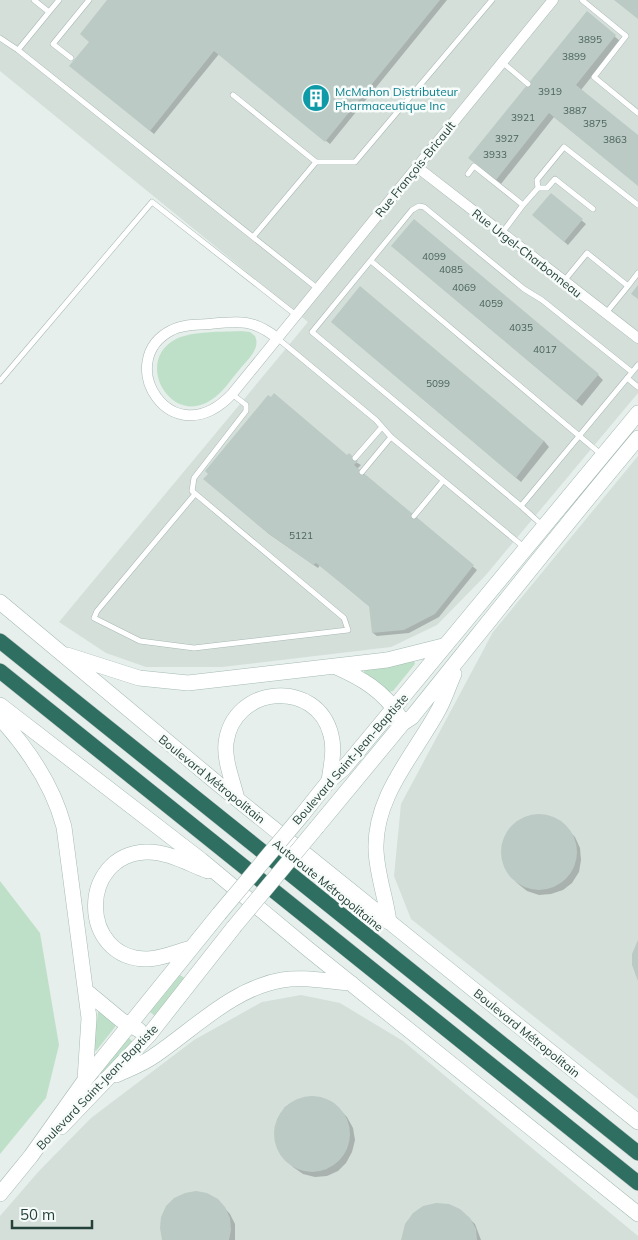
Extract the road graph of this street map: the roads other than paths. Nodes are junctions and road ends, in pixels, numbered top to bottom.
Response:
1 (34, 0) edge
2 (59, 0) edge
3 (89, 0) edge
4 (492, 0) edge
5 (553, 0) edge
6 (582, 0) edge
7 (49, 12) junction
8 (0, 38) edge
9 (18, 50) junction
10 (71, 58) dead end
11 (502, 62) junction
12 (528, 84) dead end
13 (233, 95) dead end
14 (638, 113) edge
15 (316, 162) junction
16 (416, 167) junction
17 (468, 174) dead end
18 (538, 188) junction
19 (523, 205) junction
20 (638, 205) edge
21 (593, 209) dead end
22 (502, 233) junction
23 (253, 237) junction
24 (371, 261) junction
25 (638, 273) edge
26 (564, 281) junction
27 (628, 286) junction
28 (318, 288) junction
29 (606, 314) junction
30 (296, 315) junction
31 (277, 338) junction
32 (638, 338) edge
33 (638, 365) edge
34 (632, 372) junction
35 (628, 378) junction
36 (0, 381) edge
37 (638, 387) edge
38 (232, 394) junction
39 (638, 413) edge
40 (382, 427) junction
41 (579, 436) junction
42 (391, 437) junction
43 (638, 438) edge
44 (603, 455) junction
45 (355, 458) dead end
46 (362, 472) dead end
47 (444, 480) junction
48 (195, 494) junction
49 (521, 506) junction
50 (414, 516) dead end
51 (544, 526) junction
52 (525, 548) junction
53 (0, 602) edge
54 (0, 641) edge
55 (443, 646) junction
56 (60, 653) junction
57 (460, 660) junction
58 (336, 667) junction
59 (0, 671) edge
60 (0, 705) edge
61 (394, 708) junction
62 (0, 718) edge
63 (403, 723) junction
64 (329, 781) junction
65 (237, 799) junction
66 (221, 876) junction
67 (389, 922) junction
68 (191, 948) junction
69 (351, 983) junction
70 (86, 992) junction
71 (130, 1025) junction
72 (149, 1035) junction
73 (108, 1079) junction
74 (85, 1080) junction
75 (638, 1122) edge
76 (638, 1153) edge
77 (32, 1156) junction
78 (638, 1183) edge
79 (0, 1194) edge
80 (638, 1214) edge

1 - 7 lane
2 - 7 lane
3 - 10 lane
4 - 15 lane
5 - 11 street, Rue François-Bricault
6 - 14 lane
7 - 9 lane
8 - 9 lane
9 - 23 lane
11 - 12 lane
11 - 16 street, Rue François-Bricault
13 - 15 lane
15 - 23 lane
16 - 22 street, Rue Urgel-Charbonneau
16 - 28 street, Rue François-Bricault
17 - 19 lane
18 - 19 lane
18 - 20 lane
18 - 21 lane
19 - 22 lane
22 - 26 street, Rue Urgel-Charbonneau
23 - 28 lane
24 - 34 lane
24 - 41 lane
24 - 49 lane
25 - 27 lane
26 - 27 lane
26 - 29 street, Rue Urgel-Charbonneau
27 - 29 lane
28 - 30 street, Rue François-Bricault
29 - 32 street, Rue Urgel-Charbonneau
30 - 31 street, Rue François-Bricault
30 - 36 lane
31 - 38 street, Rue François-Bricault
31 - 38 street, Rue François-Bricault
31 - 40 lane
33 - 34 lane
34 - 35 lane
35 - 37 lane
35 - 41 lane
38 - 48 lane
39 - 44 main road, Boulevard Saint-Jean-Baptiste
40 - 42 lane
40 - 45 lane
41 - 44 lane
41 - 49 lane
42 - 46 lane
42 - 47 lane
43 - 57 main road, Boulevard Saint-Jean-Baptiste
44 - 51 main road, Boulevard Saint-Jean-Baptiste
47 - 50 lane
47 - 52 lane
48 - 48 lane
49 - 51 lane
51 - 52 main road, Boulevard Saint-Jean-Baptiste
52 - 55 main road, Boulevard Saint-Jean-Baptiste
53 - 56 main road, Boulevard Métropolitain
54 - 76 highway, Autoroute Métropolitaine
55 - 58 main road
55 - 61 main road, Boulevard Saint-Jean-Baptiste
56 - 58 main road
56 - 65 main road, Boulevard Métropolitain
57 - 63 main road, Boulevard Saint-Jean-Baptiste
57 - 67 main road
58 - 61 main road
59 - 78 highway
60 - 66 main road
61 - 63 main road
61 - 64 main road, Boulevard Saint-Jean-Baptiste
62 - 70 main road
63 - 72 main road, Boulevard Saint-Jean-Baptiste, bridge
64 - 65 main road
64 - 68 main road, Boulevard Saint-Jean-Baptiste, bridge
65 - 67 main road, Boulevard Métropolitain
66 - 68 main road
66 - 69 main road
67 - 75 main road, Boulevard Métropolitain
68 - 71 main road, Boulevard Saint-Jean-Baptiste
69 - 73 main road
69 - 80 main road
70 - 71 main road
70 - 74 main road
71 - 72 main road
71 - 74 main road, Boulevard Saint-Jean-Baptiste
72 - 73 main road, Boulevard Saint-Jean-Baptiste
73 - 77 main road, Boulevard Saint-Jean-Baptiste
74 - 77 main road, Boulevard Saint-Jean-Baptiste
77 - 79 main road, Boulevard Saint-Jean-Baptiste

